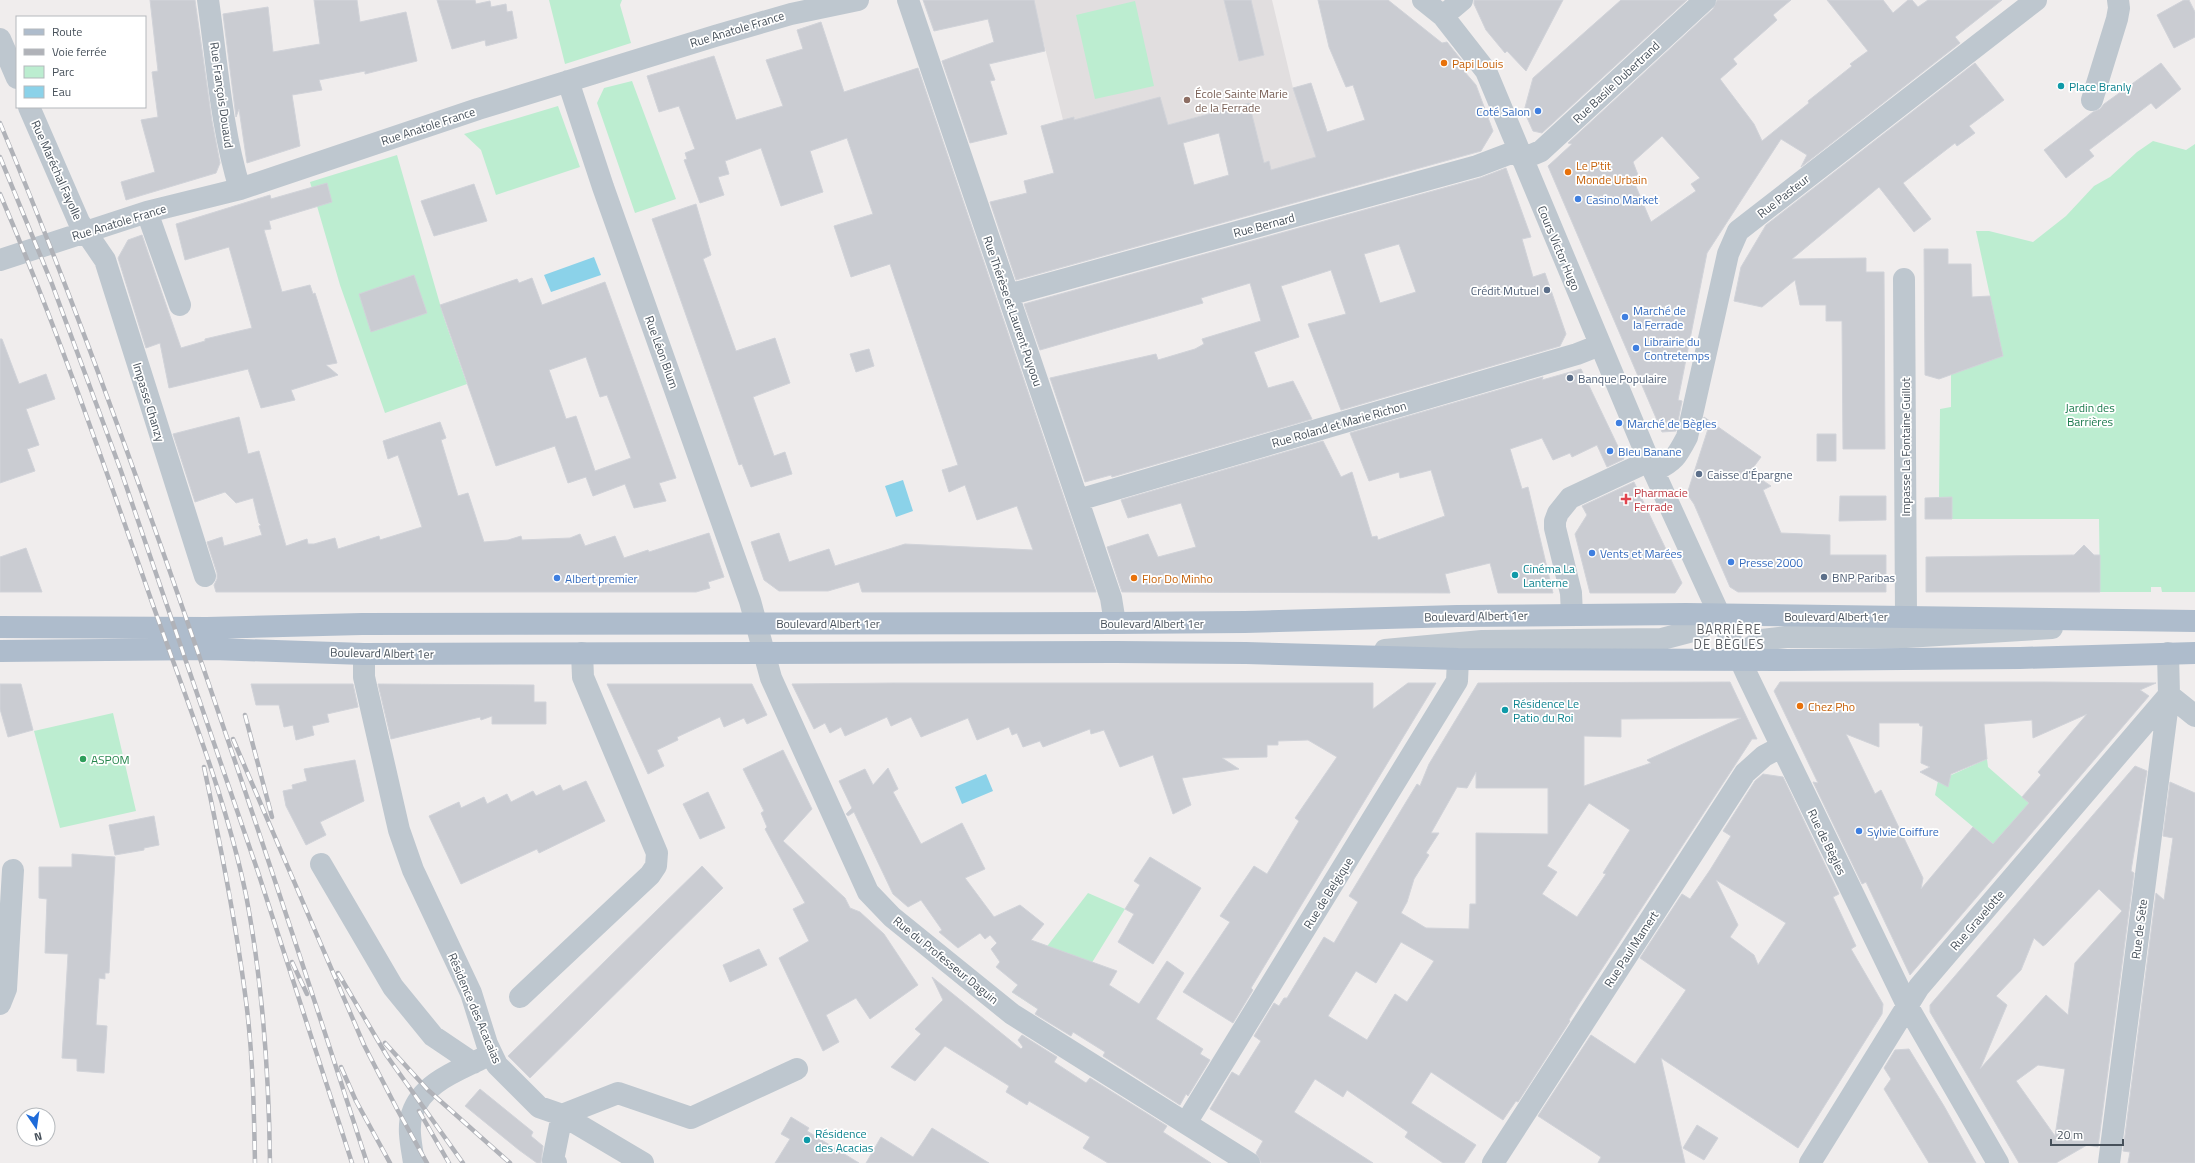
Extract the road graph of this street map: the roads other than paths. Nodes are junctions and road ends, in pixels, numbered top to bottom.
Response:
1 (208, 0) edge
2 (858, 0) edge
3 (908, 0) edge
4 (1423, 0) edge
5 (1462, 0) edge
6 (1705, 0) edge
7 (2036, 0) edge
8 (2118, 0) edge
9 (1443, 16) junction
10 (0, 39) edge
11 (16, 76) edge
12 (568, 81) junction
13 (2092, 100) dead end
14 (29, 108) edge
15 (1520, 154) junction
16 (240, 189) junction
17 (148, 212) junction
18 (85, 233) junction
19 (0, 260) edge
20 (1904, 279) dead end
21 (1008, 295) junction
22 (180, 305) dead end
23 (1600, 345) junction
24 (1651, 466) junction
25 (1078, 500) junction
26 (1672, 512) joint
27 (205, 576) dead end
28 (1572, 615) junction
29 (1719, 615) junction
30 (1906, 616) junction
31 (2167, 621) junction
32 (2195, 621) edge
33 (757, 624) junction
34 (1115, 624) junction
35 (0, 627) edge
36 (0, 651) edge
37 (582, 653) junction
38 (722, 653) junction
39 (764, 653) junction
40 (2168, 653) junction
41 (2195, 653) edge
42 (364, 654) junction
43 (1324, 656) junction
44 (1458, 659) junction
45 (1741, 660) junction
46 (2169, 695) junction
47 (2195, 716) edge
48 (1781, 747) junction
49 (320, 864) dead end
50 (13, 870) dead end
51 (3, 996) edge
52 (520, 997) dead end
53 (1908, 1007) junction
54 (482, 1058) junction
55 (797, 1069) dead end
56 (562, 1115) junction
57 (1186, 1123) junction
58 (414, 1163) edge
59 (556, 1163) edge
60 (643, 1163) edge
61 (1248, 1163) edge
62 (1493, 1163) edge
63 (1810, 1163) edge
64 (1998, 1163) edge
65 (2109, 1163) edge

1 - 16 street, Rue François Douaud
2 - 12 street, Rue Anatole France
3 - 21 street, Rue Thérèse et Laurent Puyoou
4 - 9 street, Cours Victor Hugo
5 - 9 street
6 - 15 street, Rue Basile Dubertrand
7 - 24 street, Rue Pasteur
8 - 13 street
9 - 15 street, Cours Victor Hugo
10 - 11 street
12 - 16 street, Rue Anatole France
12 - 33 street, Rue Léon Blum
14 - 18 street, Rue Maréchal Fayolle
15 - 21 street, Rue Bernard
15 - 23 street, Cours Victor Hugo
16 - 17 street, Rue Anatole France
17 - 18 street, Rue Anatole France
17 - 22 street
18 - 19 street, Rue Anatole France
18 - 27 street, Impasse Chanzy
20 - 30 street, Impasse La Fontaine Guillot
21 - 25 street, Rue Thérèse et Laurent Puyoou
23 - 24 street, Cours Victor Hugo
23 - 25 street, Rue Roland et Marie Richon
24 - 26 street, Cours Victor Hugo
24 - 28 street, Rue Pasteur
25 - 34 street, Rue Thérèse et Laurent Puyoou
26 - 29 street, Rue de Bègles
28 - 29 main road, Boulevard Albert 1er
28 - 34 main road, Boulevard Albert 1er
29 - 30 main road, Boulevard Albert 1er
29 - 43 street
29 - 45 street, Rue de Bègles
30 - 31 main road, Boulevard Albert 1er
31 - 32 main road, Boulevard Albert 1er
31 - 45 street
33 - 34 main road, Boulevard Albert 1er
33 - 35 main road, Boulevard Albert 1er
33 - 38 street
33 - 39 street, Boulevard Albert 1er
36 - 42 main road, Boulevard Albert 1er
37 - 38 main road, Boulevard Albert 1er
37 - 42 main road, Boulevard Albert 1er
37 - 52 street
38 - 39 main road, Boulevard Albert 1er
39 - 43 main road, Boulevard Albert 1er
39 - 57 street, Rue du Professeur Daguin
40 - 41 main road, Boulevard Albert 1er
40 - 45 main road, Boulevard Albert 1er
40 - 46 street, Rue de Sète
42 - 54 street, Résidence des Acacaias
43 - 44 main road, Boulevard Albert 1er
44 - 45 main road, Boulevard Albert 1er
44 - 57 street, Rue de Belgique
45 - 48 street, Rue de Bègles
46 - 47 street
46 - 53 street, Rue Gravelotte
46 - 65 street, Rue de Sète
48 - 53 street, Rue de Bègles
48 - 62 street, Rue Paul Mamert
49 - 54 street
50 - 51 street
53 - 63 street, Rue Gravelotte
53 - 64 street, Rue de Bègles
54 - 56 street, Résidence des Acacaias
54 - 58 street
55 - 56 street
56 - 59 street
56 - 60 street, Résidence des Acacaias
57 - 61 street, Rue du Professeur Daguin

